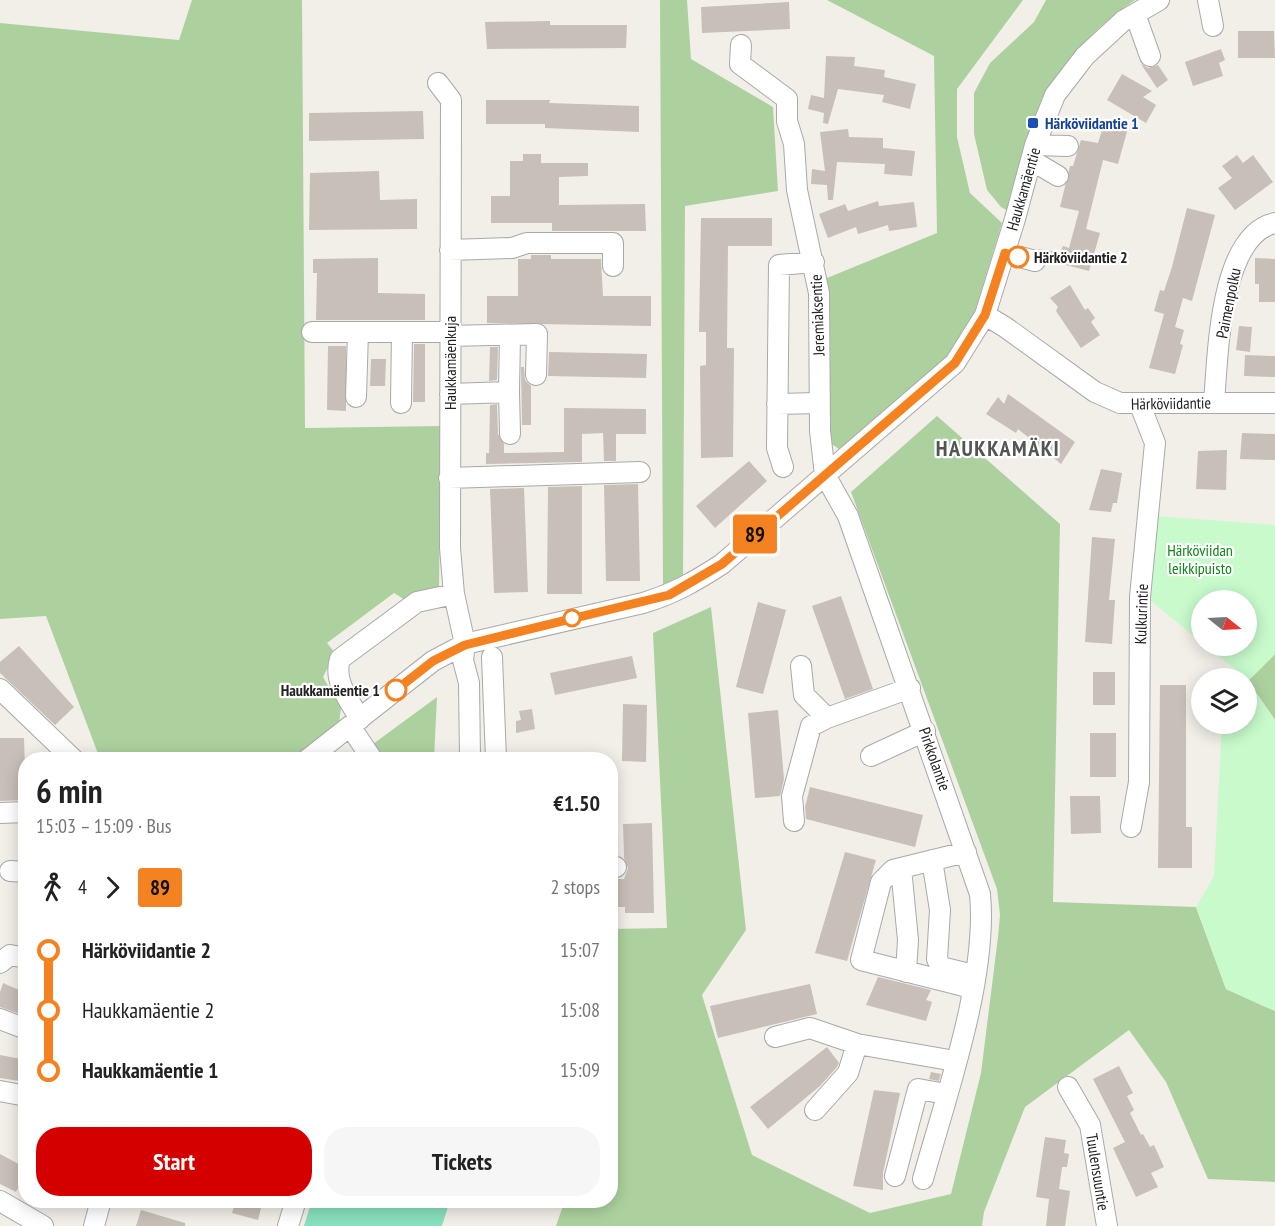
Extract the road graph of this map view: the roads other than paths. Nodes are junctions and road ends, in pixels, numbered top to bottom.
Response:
1 (1159, 0) edge
2 (1208, 0) edge
3 (1135, 14) junction
4 (1213, 26) dead end
5 (741, 45) dead end
6 (1150, 56) dead end
7 (438, 83) dead end
8 (1068, 146) dead end
9 (1033, 152) junction
10 (1058, 176) dead end
11 (1275, 223) edge
12 (450, 250) junction
13 (1005, 253) junction
14 (1035, 261) dead end
15 (814, 262) junction
16 (613, 266) dead end
17 (985, 315) junction
18 (312, 332) dead end
19 (358, 332) junction
20 (402, 332) junction
21 (450, 334) junction
22 (510, 335) junction
23 (536, 375) dead end
24 (509, 392) junction
25 (450, 394) junction
26 (356, 397) dead end
27 (1214, 402) junction
28 (401, 403) dead end
29 (819, 403) junction
30 (1275, 403) edge
31 (777, 404) junction
32 (1140, 405) junction
33 (510, 434) dead end
34 (783, 466) dead end
35 (639, 472) dead end
36 (825, 475) junction
37 (449, 478) junction
38 (454, 594) junction
39 (465, 645) junction
40 (492, 657) dead end
41 (801, 666) dead end
42 (910, 688) junction
43 (0, 689) edge
44 (827, 718) junction
45 (358, 727) junction
46 (925, 730) junction
47 (66, 752) edge
48 (319, 752) edge
49 (369, 752) edge
50 (470, 752) edge
51 (496, 752) edge
52 (871, 756) dead end
53 (18, 812) edge
54 (0, 813) edge
55 (794, 821) dead end
56 (1131, 827) dead end
57 (966, 852) junction
58 (932, 860) junction
59 (901, 868) junction
60 (18, 956) edge
61 (0, 963) edge
62 (906, 972) junction
63 (973, 982) junction
64 (0, 1019) edge
65 (18, 1026) edge
66 (775, 1037) dead end
67 (856, 1044) junction
68 (956, 1058) junction
69 (1068, 1087) dead end
70 (0, 1091) edge
71 (18, 1094) edge
72 (946, 1094) junction
73 (815, 1110) dead end
74 (895, 1176) dead end
75 (923, 1179) dead end
76 (0, 1201) edge
77 (99, 1208) edge
78 (43, 1226) edge
79 (94, 1226) edge
80 (1107, 1226) edge

1 - 3 street, Haukkamäentie
2 - 4 street
3 - 6 street
3 - 9 street, Haukkamäentie
5 - 15 street, Jeremiaksentie
7 - 12 street, Haukkamäenkuja
8 - 9 street
9 - 10 street
9 - 13 street, Haukkamäentie
11 - 27 street, Paimenpolku
12 - 16 street
12 - 21 street, Haukkamäenkuja
13 - 14 street
13 - 17 street, Haukkamäentie
15 - 29 street, Jeremiaksentie
15 - 31 street
17 - 32 street, Härköviidantie
17 - 36 street, Haukkamäentie
18 - 19 street
19 - 20 street
19 - 26 street
20 - 21 street
20 - 28 street
21 - 22 street
21 - 25 street, Haukkamäenkuja
22 - 23 street
22 - 24 street
24 - 25 street
24 - 33 street
25 - 37 street, Haukkamäenkuja
27 - 30 street, Härköviidantie
27 - 32 street, Härköviidantie
29 - 31 street
29 - 36 street, Jeremiaksentie
31 - 34 street
32 - 56 street, Kulkurintie
35 - 37 street
36 - 39 street, Haukkamäentie
36 - 42 street, Pirkkolantie
37 - 38 street, Haukkamäenkuja
38 - 39 street, Haukkamäenkuja
38 - 45 street
39 - 45 street, Haukkamäentie
39 - 50 street, Haukkamäenkuja
40 - 51 street
41 - 44 street
42 - 44 street
42 - 46 street, Pirkkolantie
43 - 47 street
44 - 55 street
45 - 48 street, Haukkamäentie
45 - 49 street
46 - 52 street
46 - 57 street, Pirkkolantie
53 - 54 street
57 - 58 street
57 - 63 street, Pirkkolantie
58 - 59 street
58 - 63 street
59 - 62 street
59 - 62 street
60 - 61 street
62 - 63 street
63 - 68 street, Pirkkolantie
64 - 65 street
66 - 67 street
67 - 68 street
67 - 73 street
68 - 72 street, Pirkkolantie
69 - 80 street, Tuulensuuntie
70 - 71 street
72 - 74 street
72 - 75 street, Pirkkolantie
76 - 78 street
77 - 79 street

